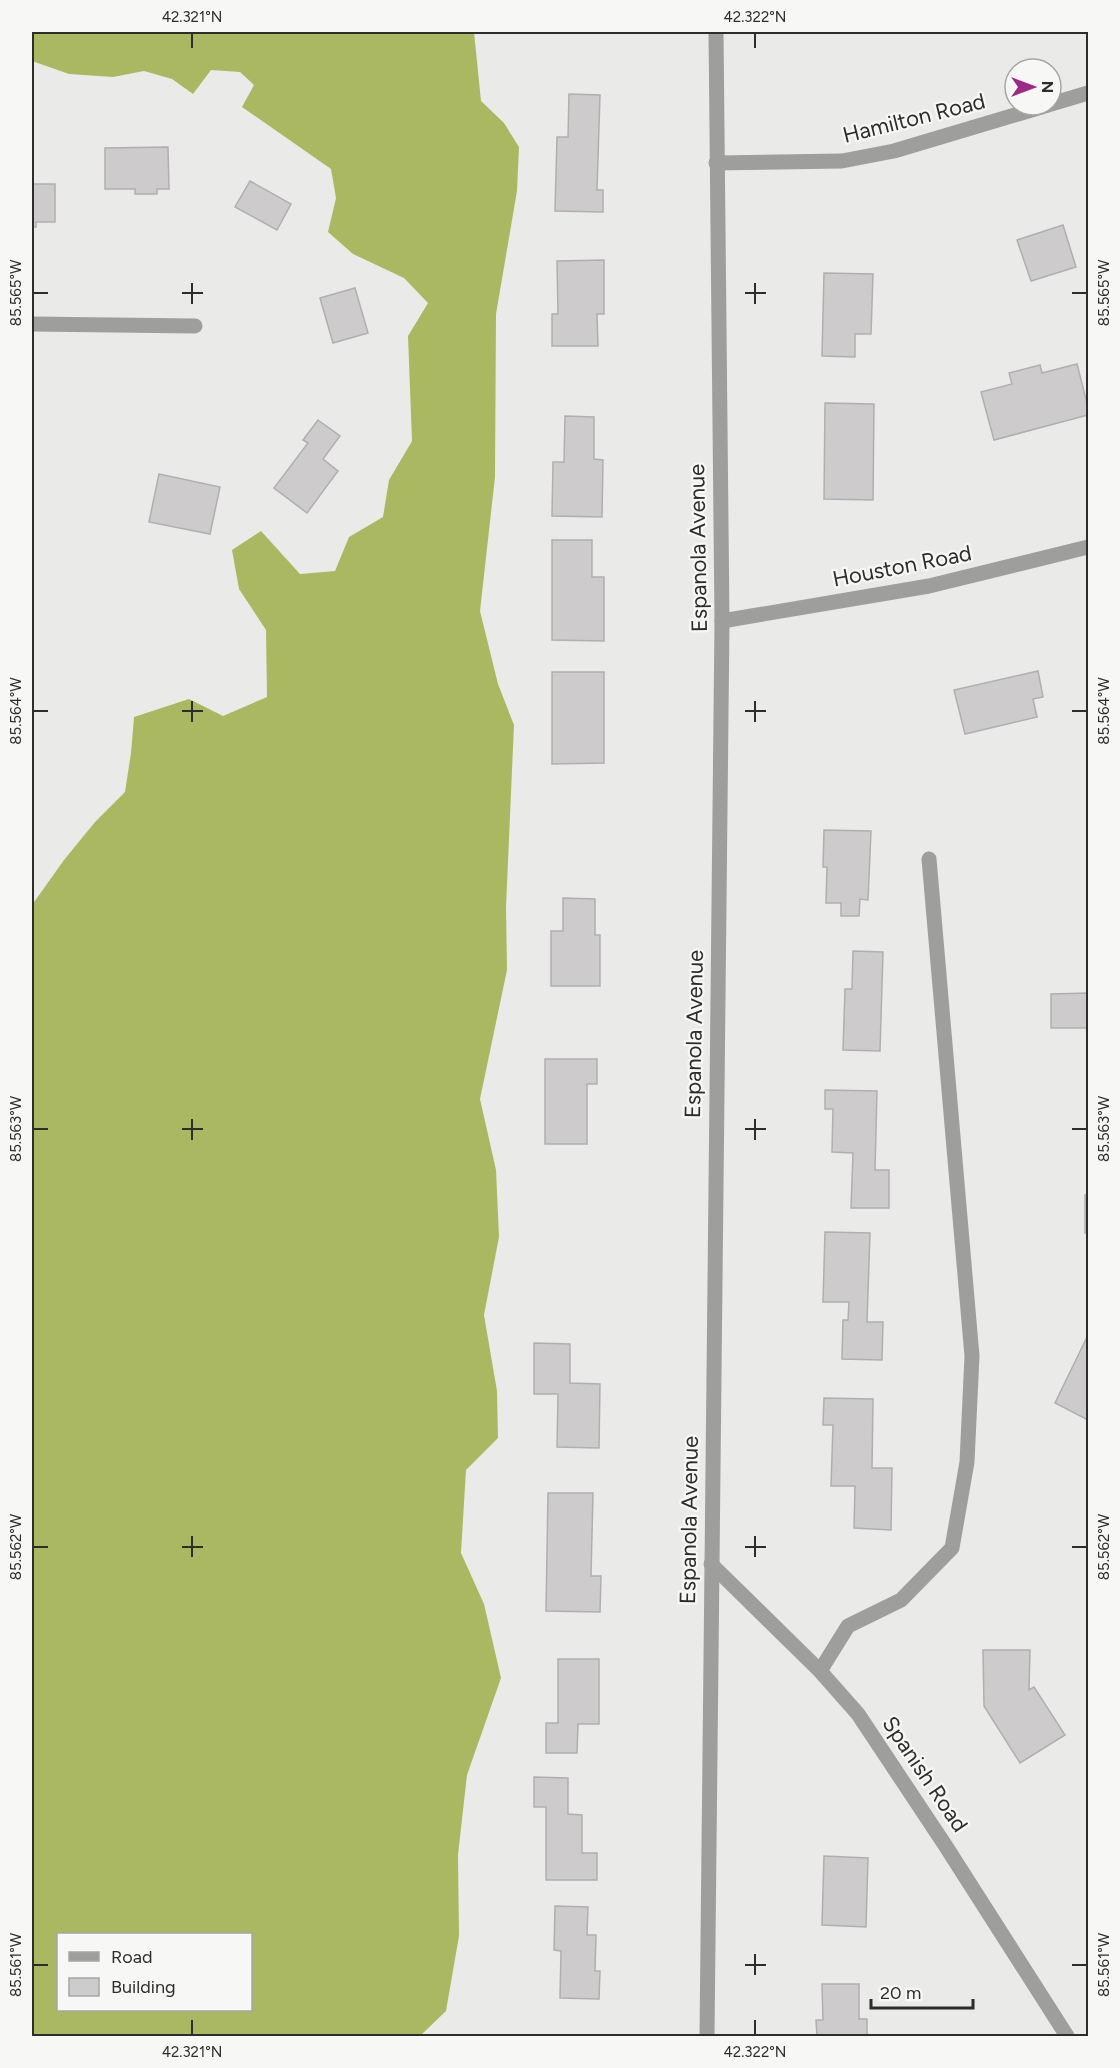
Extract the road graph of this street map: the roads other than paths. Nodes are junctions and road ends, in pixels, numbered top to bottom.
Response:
1 (716, 32) edge
2 (1089, 93) edge
3 (1063, 101) edge
4 (1008, 117) edge
5 (716, 163) junction
6 (32, 324) edge
7 (195, 326) dead end
8 (1089, 547) edge
9 (722, 621) junction
10 (929, 859) dead end
11 (711, 1564) junction
12 (820, 1671) junction
13 (706, 2037) edge
14 (1067, 2037) edge

1 - 5 street, Espanola Avenue
2 - 3 street, Hamilton Road
4 - 5 street, Hamilton Road
5 - 9 street, Espanola Avenue
6 - 7 street
8 - 9 street, Houston Road
9 - 11 street, Espanola Avenue
10 - 12 street
11 - 12 street, Spanish Road
11 - 13 street, Espanola Avenue
12 - 14 street, Spanish Road

